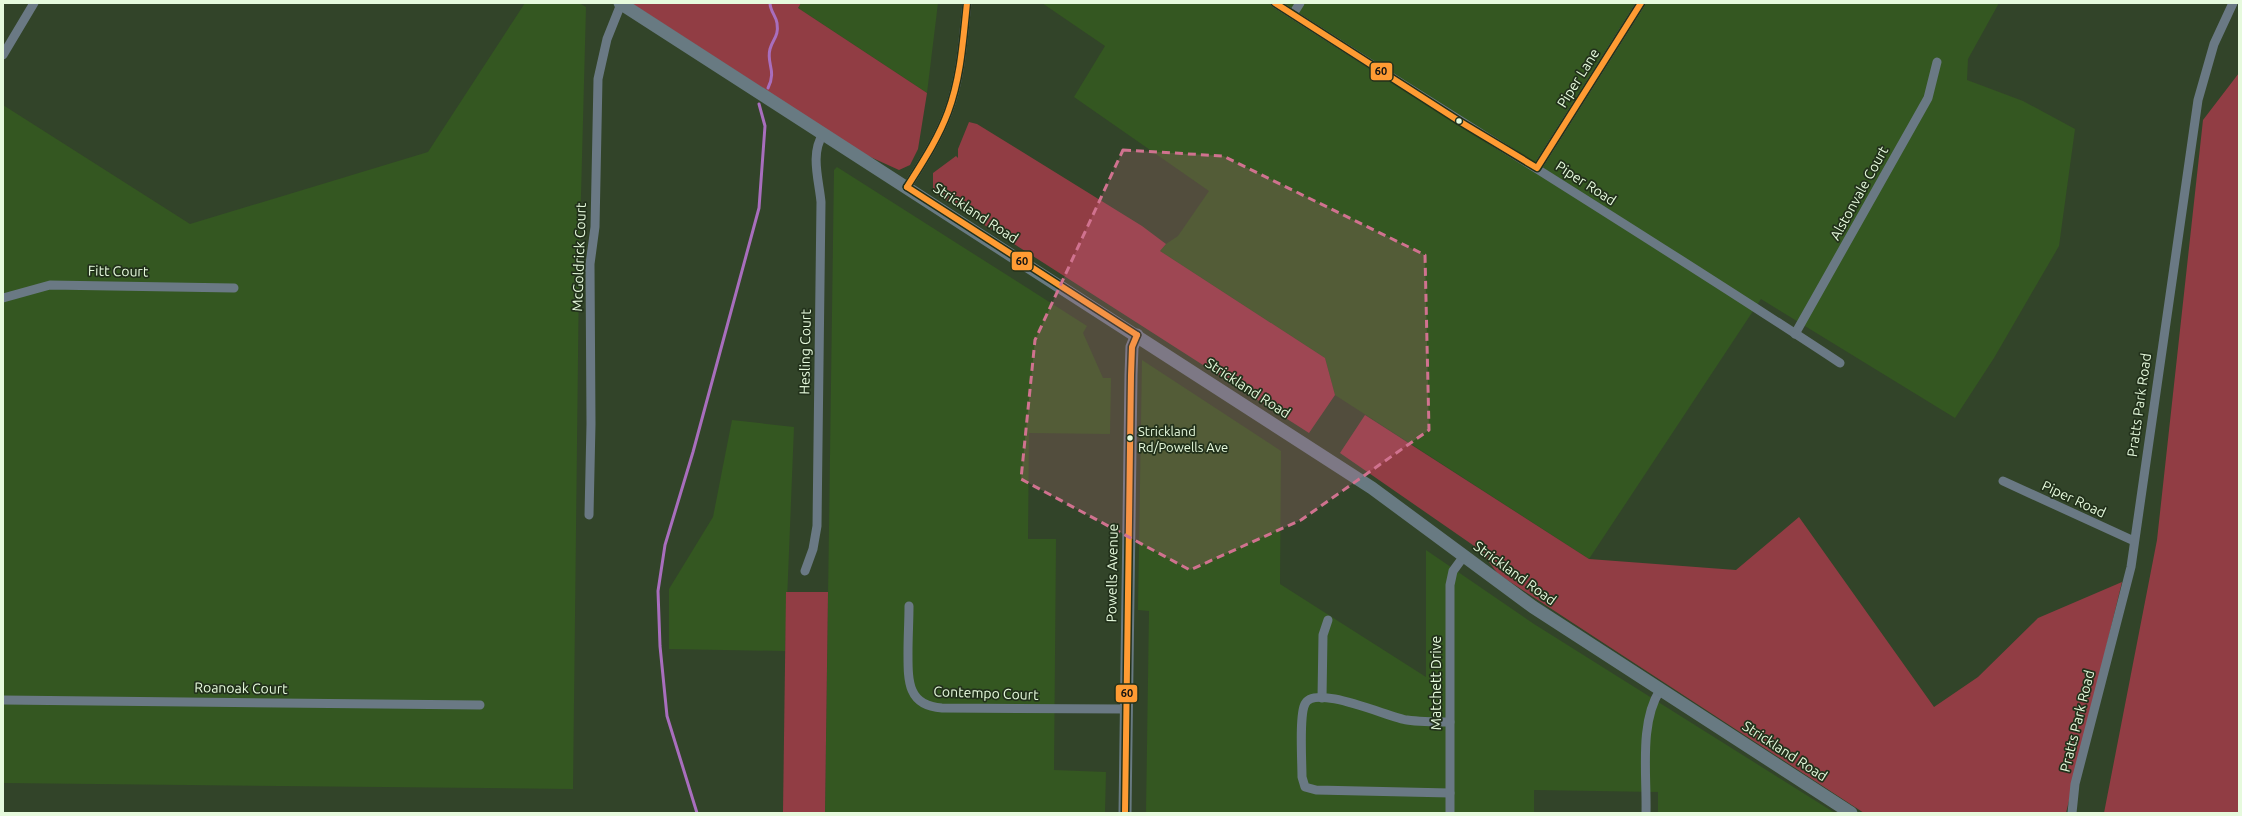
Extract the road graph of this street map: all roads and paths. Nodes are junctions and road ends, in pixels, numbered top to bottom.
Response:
1 (34, 3) edge
2 (967, 3) edge
3 (1275, 3) edge
4 (1300, 3) edge
5 (1641, 3) edge
6 (2233, 3) edge
7 (621, 4) edge
8 (1293, 14) junction
9 (3, 55) edge
10 (1938, 62) dead end
11 (824, 134) junction
12 (1538, 168) junction
13 (907, 187) junction
14 (234, 288) dead end
15 (3, 298) edge
16 (1795, 334) junction
17 (1137, 335) junction
18 (1840, 363) dead end
19 (2003, 481) dead end
20 (589, 516) dead end
21 (2134, 542) junction
22 (1464, 556) junction
23 (805, 571) dead end
24 (909, 606) dead end
25 (1328, 620) dead end
26 (1660, 690) junction
27 (1322, 698) junction
28 (3, 700) edge
29 (480, 705) dead end
30 (1127, 710) junction
31 (1450, 722) junction
32 (1450, 793) junction
33 (1125, 813) edge
34 (1450, 813) edge
35 (1646, 813) edge
36 (1851, 813) edge
37 (2072, 813) edge

1 - 9 street
2 - 13 street
3 - 8 street, Piper Road
4 - 8 street
5 - 12 street, Piper Lane
6 - 21 street, Pratts Park Road
7 - 11 main road, Strickland Road
7 - 20 street, McGoldrick Court
8 - 12 street, Piper Road
10 - 16 street, Alstonvale Court
11 - 13 main road, Strickland Road
11 - 23 street, Hesling Court
12 - 16 street, Piper Road
13 - 17 main road, Strickland Road
14 - 15 street, Fitt Court
16 - 18 street, Piper Road
17 - 22 main road, Strickland Road
17 - 30 main road, Powells Avenue
19 - 21 street, Piper Road
21 - 37 street, Pratts Park Road
22 - 26 main road, Strickland Road
22 - 31 street, Matchett Drive
24 - 30 street, Contempo Court
25 - 27 street
26 - 35 street
26 - 36 main road, Strickland Road
27 - 31 street
27 - 32 street
28 - 29 street, Roanoak Court
30 - 33 main road, Powells Avenue
31 - 32 street, Matchett Drive
32 - 34 street, Matchett Drive

